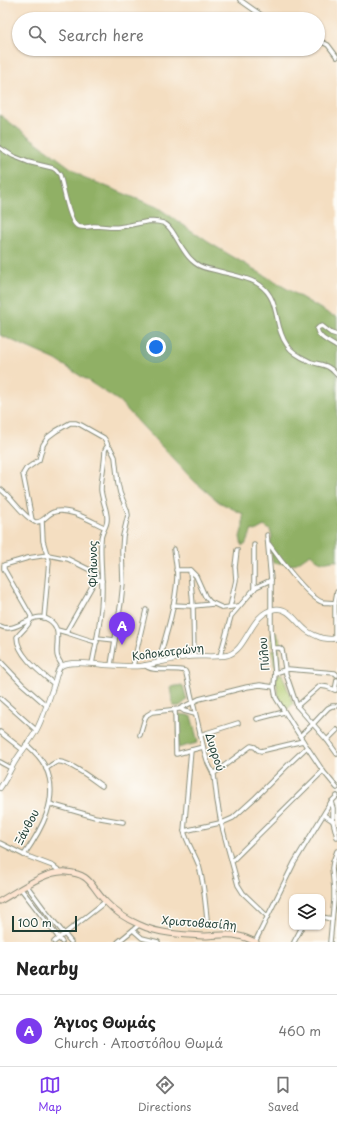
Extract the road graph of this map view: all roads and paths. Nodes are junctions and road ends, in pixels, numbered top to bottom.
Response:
1 (240, 0) edge
2 (257, 12) edge
3 (325, 44) edge
4 (337, 57) edge
5 (0, 148) edge
6 (337, 335) edge
7 (337, 347) edge
8 (337, 375) edge
9 (110, 448) junction
10 (0, 489) edge
11 (32, 520) junction
12 (42, 521) junction
13 (104, 527) junction
14 (267, 535) dead end
15 (268, 543) junction
16 (254, 545) dead end
17 (174, 549) dead end
18 (237, 550) dead end
19 (48, 554) junction
20 (176, 570) junction
21 (190, 570) junction
22 (96, 579) junction
23 (271, 580) junction
24 (102, 581) junction
25 (254, 589) junction
26 (337, 592) edge
27 (335, 603) junction
28 (213, 604) junction
29 (172, 605) junction
30 (193, 606) junction
31 (239, 606) junction
32 (230, 607) junction
33 (146, 610) dead end
34 (272, 610) junction
35 (44, 618) junction
36 (31, 620) junction
37 (0, 626) edge
38 (57, 630) junction
39 (66, 632) junction
40 (336, 638) edge
41 (97, 640) junction
42 (114, 640) junction
43 (272, 648) junction
44 (194, 656) junction
45 (220, 656) junction
46 (0, 661) edge
47 (158, 662) junction
48 (92, 664) junction
49 (62, 665) junction
50 (111, 665) junction
51 (144, 665) junction
52 (133, 666) junction
53 (285, 669) junction
54 (274, 673) junction
55 (337, 675) edge
56 (337, 680) edge
57 (54, 684) junction
58 (274, 687) junction
59 (336, 690) edge
60 (0, 698) edge
61 (192, 703) junction
62 (46, 705) junction
63 (298, 706) junction
64 (337, 706) edge
65 (181, 709) junction
66 (175, 710) junction
67 (284, 712) junction
68 (195, 714) junction
69 (257, 719) dead end
70 (238, 723) dead end
71 (313, 724) junction
72 (36, 730) junction
73 (337, 730) edge
74 (0, 732) edge
75 (140, 735) dead end
76 (200, 735) junction
77 (300, 736) junction
78 (327, 740) junction
79 (303, 741) junction
80 (26, 744) junction
81 (203, 747) junction
82 (307, 747) junction
83 (23, 750) junction
84 (191, 750) junction
85 (337, 754) edge
86 (0, 762) edge
87 (11, 768) junction
88 (46, 769) junction
89 (323, 770) junction
90 (213, 774) junction
91 (102, 786) dead end
92 (0, 788) edge
93 (337, 788) edge
94 (337, 796) edge
95 (331, 802) junction
96 (50, 804) junction
97 (324, 814) junction
98 (333, 821) junction
99 (123, 822) dead end
100 (221, 823) junction
101 (184, 831) junction
102 (337, 837) edge
103 (0, 843) edge
104 (337, 851) edge
105 (24, 855) junction
106 (232, 861) junction
107 (61, 872) junction
108 (27, 886) junction
109 (21, 889) junction
110 (0, 901) edge
111 (105, 902) junction
112 (46, 912) junction
113 (42, 916) junction
114 (267, 916) junction
115 (325, 918) edge
116 (207, 919) dead end
117 (332, 919) junction
118 (139, 925) junction
119 (133, 930) junction
120 (300, 930) edge
121 (65, 934) junction
122 (205, 936) junction
123 (59, 938) junction
124 (142, 938) junction
125 (54, 942) edge
126 (62, 942) edge
127 (71, 942) edge
128 (118, 942) edge
129 (140, 942) edge
130 (158, 942) edge
131 (203, 942) edge
132 (255, 942) edge
133 (294, 942) edge
134 (330, 942) edge

1 - 2 street
3 - 4 street
5 - 8 street
6 - 7 street
9 - 11 street
9 - 13 street, Φίλωνος
9 - 42 street
10 - 11 street
11 - 12 street
12 - 13 street
12 - 19 street
13 - 24 street, Φίλωνος
14 - 15 street, Πύλου
15 - 23 street, Πύλου
15 - 27 street
16 - 25 street
17 - 20 street
18 - 32 street
19 - 22 street
19 - 35 street
19 - 36 street
20 - 21 street
20 - 29 street
21 - 28 street
21 - 30 street
22 - 24 street
22 - 39 street
23 - 25 street
23 - 34 street, Πύλου
24 - 41 street, Φίλωνος
25 - 31 street
26 - 27 street
27 - 40 street
28 - 30 street
28 - 32 street
29 - 30 street
29 - 47 street
30 - 44 street
31 - 32 street
31 - 45 street
33 - 52 street
34 - 40 street
34 - 43 street, Πύλου
34 - 45 street, Κολοκοτρώνη
35 - 36 street
35 - 38 street
36 - 37 street
36 - 57 street
38 - 39 street
38 - 49 street
39 - 41 street
41 - 42 street
41 - 48 street, Φίλωνος
42 - 50 street
43 - 53 street
43 - 54 street, Πύλου
44 - 45 street, Κολοκοτρώνη
44 - 47 street, Κολοκοτρώνη
46 - 62 street
47 - 51 street, Κολοκοτρώνη
48 - 49 street, Κολοκοτρώνη
48 - 50 street, Κολοκοτρώνη
49 - 57 street
50 - 52 street, Κολοκοτρώνη
51 - 52 street, Κολοκοτρώνη
51 - 61 street, Δυρρού
53 - 54 street
53 - 55 street
53 - 63 street
54 - 58 street, Πύλου
56 - 59 street
57 - 62 street
58 - 61 street, Πύλου
58 - 67 street
59 - 63 street
60 - 72 street
61 - 65 street, Πύλου
61 - 68 street, Δυρρού
62 - 72 street
63 - 71 street
64 - 71 street
65 - 66 street
65 - 68 street
66 - 75 street
66 - 84 street
67 - 69 street
67 - 77 street
68 - 76 street, Δυρρού
70 - 76 street
71 - 77 street
71 - 78 street
72 - 80 street
73 - 78 street
74 - 83 street
76 - 81 street, Δυρρού
77 - 79 street
78 - 85 street
79 - 82 street
79 - 90 street
80 - 83 street
80 - 88 street, Ξάνθου
81 - 84 street
81 - 90 street, Δυρρού
82 - 89 street
82 - 100 street
83 - 87 street
84 - 101 street
86 - 87 street
87 - 92 street
88 - 91 street
88 - 96 street, Ξάνθου
89 - 93 street
89 - 106 street
90 - 100 street, Δυρρού
94 - 95 street
95 - 97 street
95 - 98 street
96 - 99 street
96 - 105 street, Ξάνθου
97 - 98 street
97 - 114 street
98 - 102 street
100 - 101 street
100 - 106 street, Δυρρού
101 - 116 street
103 - 105 street, Χριστοβασίλη
104 - 117 street
105 - 107 street, Χριστοβασίλη
106 - 114 street, Δυρρού
107 - 108 main road
107 - 111 main road, Χριστοβασίλη
108 - 109 main road
108 - 112 street
109 - 110 main road
109 - 113 street
111 - 118 main road, Χριστοβασίλη
111 - 121 street
112 - 113 street
112 - 121 street
113 - 123 street
114 - 132 street
115 - 117 street
117 - 134 street
118 - 119 street
118 - 122 main road, Χριστοβασίλη
119 - 124 street
119 - 128 street
120 - 133 street
121 - 123 street
121 - 127 street
122 - 131 street
122 - 132 main road, Χριστοβασίλη
123 - 125 street
123 - 126 street
124 - 129 street
124 - 130 street

